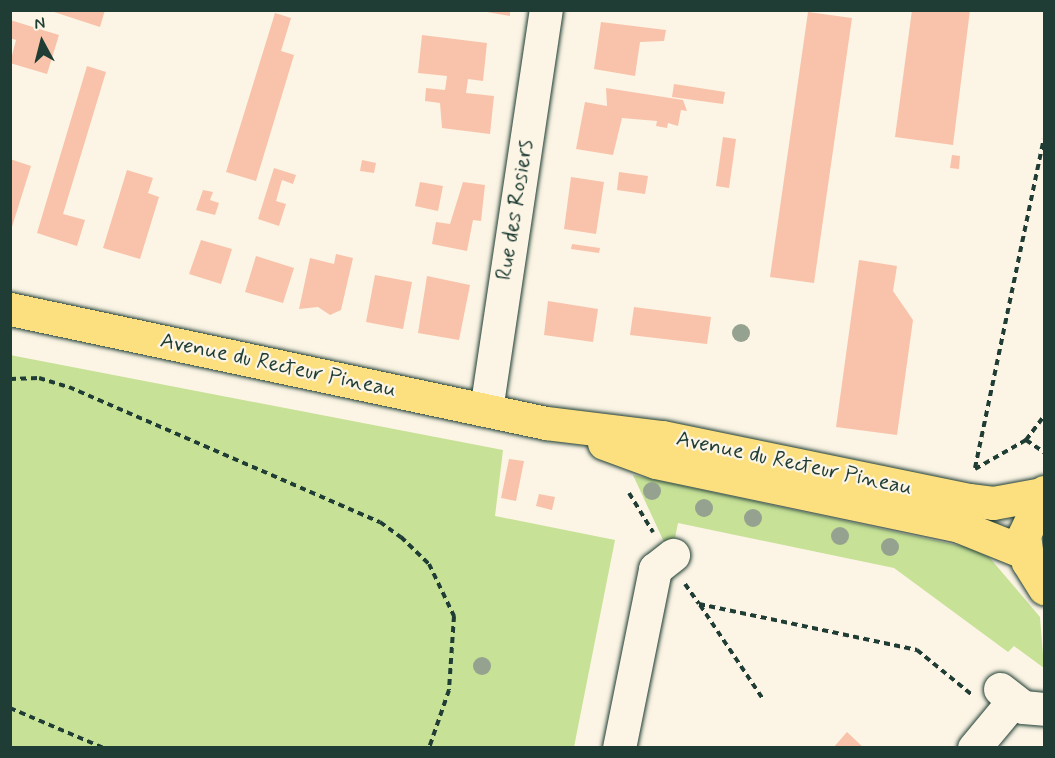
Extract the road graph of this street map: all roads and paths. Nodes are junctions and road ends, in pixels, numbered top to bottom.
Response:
1 (546, 10) edge
2 (1044, 139) edge
3 (10, 309) edge
4 (10, 380) edge
5 (486, 410) junction
6 (1044, 416) edge
7 (546, 423) junction
8 (1026, 440) junction
9 (1044, 452) edge
10 (975, 469) junction
11 (965, 471) dead end
12 (629, 493) dead end
13 (1043, 493) edge
14 (1026, 553) junction
15 (670, 556) junction
16 (1044, 588) edge
17 (699, 604) junction
18 (763, 699) dead end
19 (1016, 705) edge
20 (10, 708) edge
21 (90, 742) junction
22 (88, 747) edge
23 (104, 747) edge
24 (429, 747) edge
25 (619, 747) edge
26 (974, 747) edge

1 - 5 street, Rue des Rosiers
2 - 10 path
3 - 5 main road, Avenue du Recteur Pineau
4 - 24 path
5 - 7 main road, Avenue du Recteur Pineau
6 - 8 path
7 - 13 main road, Avenue du Recteur Pineau
7 - 14 main road, Avenue du Recteur Pineau
8 - 9 path
8 - 10 path
10 - 11 path
12 - 15 path
13 - 14 main road, Avenue du Recteur Pineau
14 - 16 main road, Avenue du Recteur Pineau
15 - 17 path
15 - 25 street
17 - 18 path
17 - 19 path
19 - 26 street
20 - 21 path
21 - 22 path
21 - 23 path

